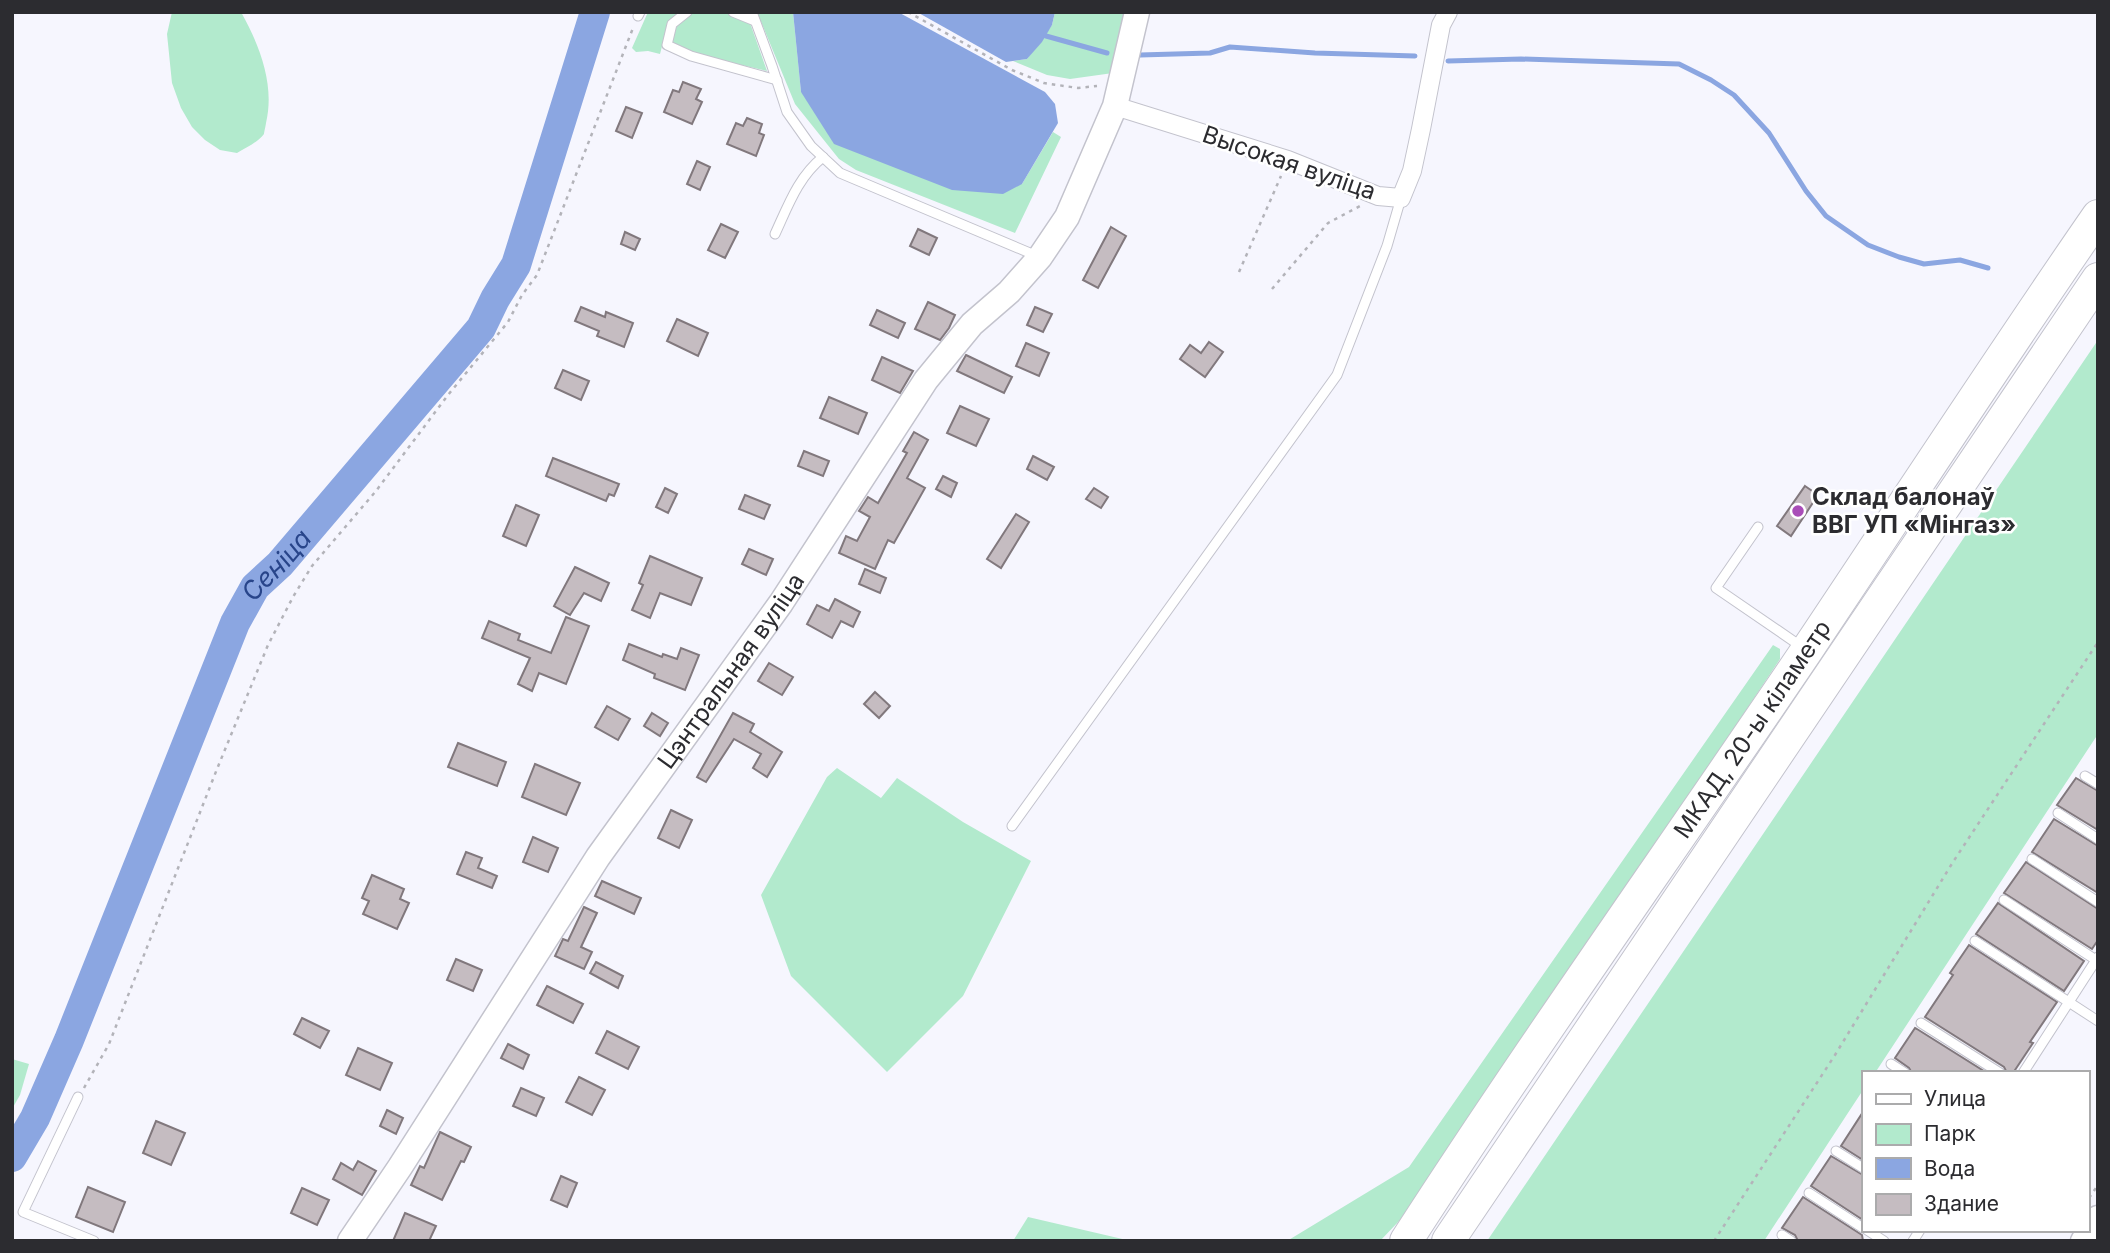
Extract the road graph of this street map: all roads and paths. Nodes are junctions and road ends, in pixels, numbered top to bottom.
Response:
1 (687, 12) edge
2 (733, 12) edge
3 (908, 12) edge
4 (1137, 12) edge
5 (1448, 12) edge
6 (639, 14) edge
7 (753, 17) edge
8 (777, 80) junction
9 (1117, 95) junction
10 (823, 157) junction
11 (1288, 160) junction
12 (1378, 196) junction
13 (1401, 198) junction
14 (2098, 216) edge
15 (775, 234) dead end
16 (1040, 257) junction
17 (1240, 272) dead end
18 (2098, 279) edge
19 (1272, 289) dead end
20 (1758, 527) dead end
21 (2098, 642) edge
22 (1807, 650) junction
23 (2085, 776) dead end
24 (2098, 784) edge
25 (2058, 813) dead end
26 (1012, 826) dead end
27 (2098, 839) edge
28 (2032, 859) dead end
29 (2004, 900) dead end
30 (2098, 902) edge
31 (1975, 941) dead end
32 (2097, 959) edge
33 (2068, 1003) junction
34 (2098, 1021) edge
35 (1921, 1023) dead end
36 (1891, 1064) dead end
37 (1902, 1071) edge
38 (1997, 1071) edge
39 (2024, 1071) edge
40 (78, 1097) joint
41 (1836, 1151) dead end
42 (1862, 1167) edge
43 (1810, 1193) dead end
44 (1428, 1207) junction
45 (1862, 1227) edge
46 (94, 1241) edge
47 (350, 1241) edge
48 (1393, 1241) edge
49 (1406, 1241) edge
50 (1448, 1241) edge
51 (1714, 1241) edge

1 - 8 lane
2 - 7 lane
3 - 9 path
4 - 9 street, Цэнтральная вуліца
5 - 13 street, Высокая вуліца
6 - 40 path
7 - 8 lane
8 - 10 lane
9 - 11 street, Высокая вуліца
9 - 16 street, Цэнтральная вуліца
10 - 15 lane
10 - 16 lane
11 - 12 street, Высокая вуліца
11 - 17 path
12 - 13 street, Высокая вуліца
12 - 19 path
13 - 26 lane
14 - 22 highway, МКАД, 20-ы кіламетр
16 - 47 street, Цэнтральная вуліца
18 - 50 highway, МКАД, 20-ы кіламетр
20 - 22 lane
21 - 51 path
22 - 44 highway, МКАД, 20-ы кіламетр
23 - 24 lane
25 - 27 lane
28 - 30 lane
29 - 32 lane
31 - 33 lane
32 - 33 lane
33 - 34 lane
33 - 39 lane
35 - 38 lane
36 - 37 lane
40 - 46 lane
41 - 42 lane
43 - 45 lane
44 - 48 highway
44 - 49 highway, МКАД, 20-ы кіламетр

